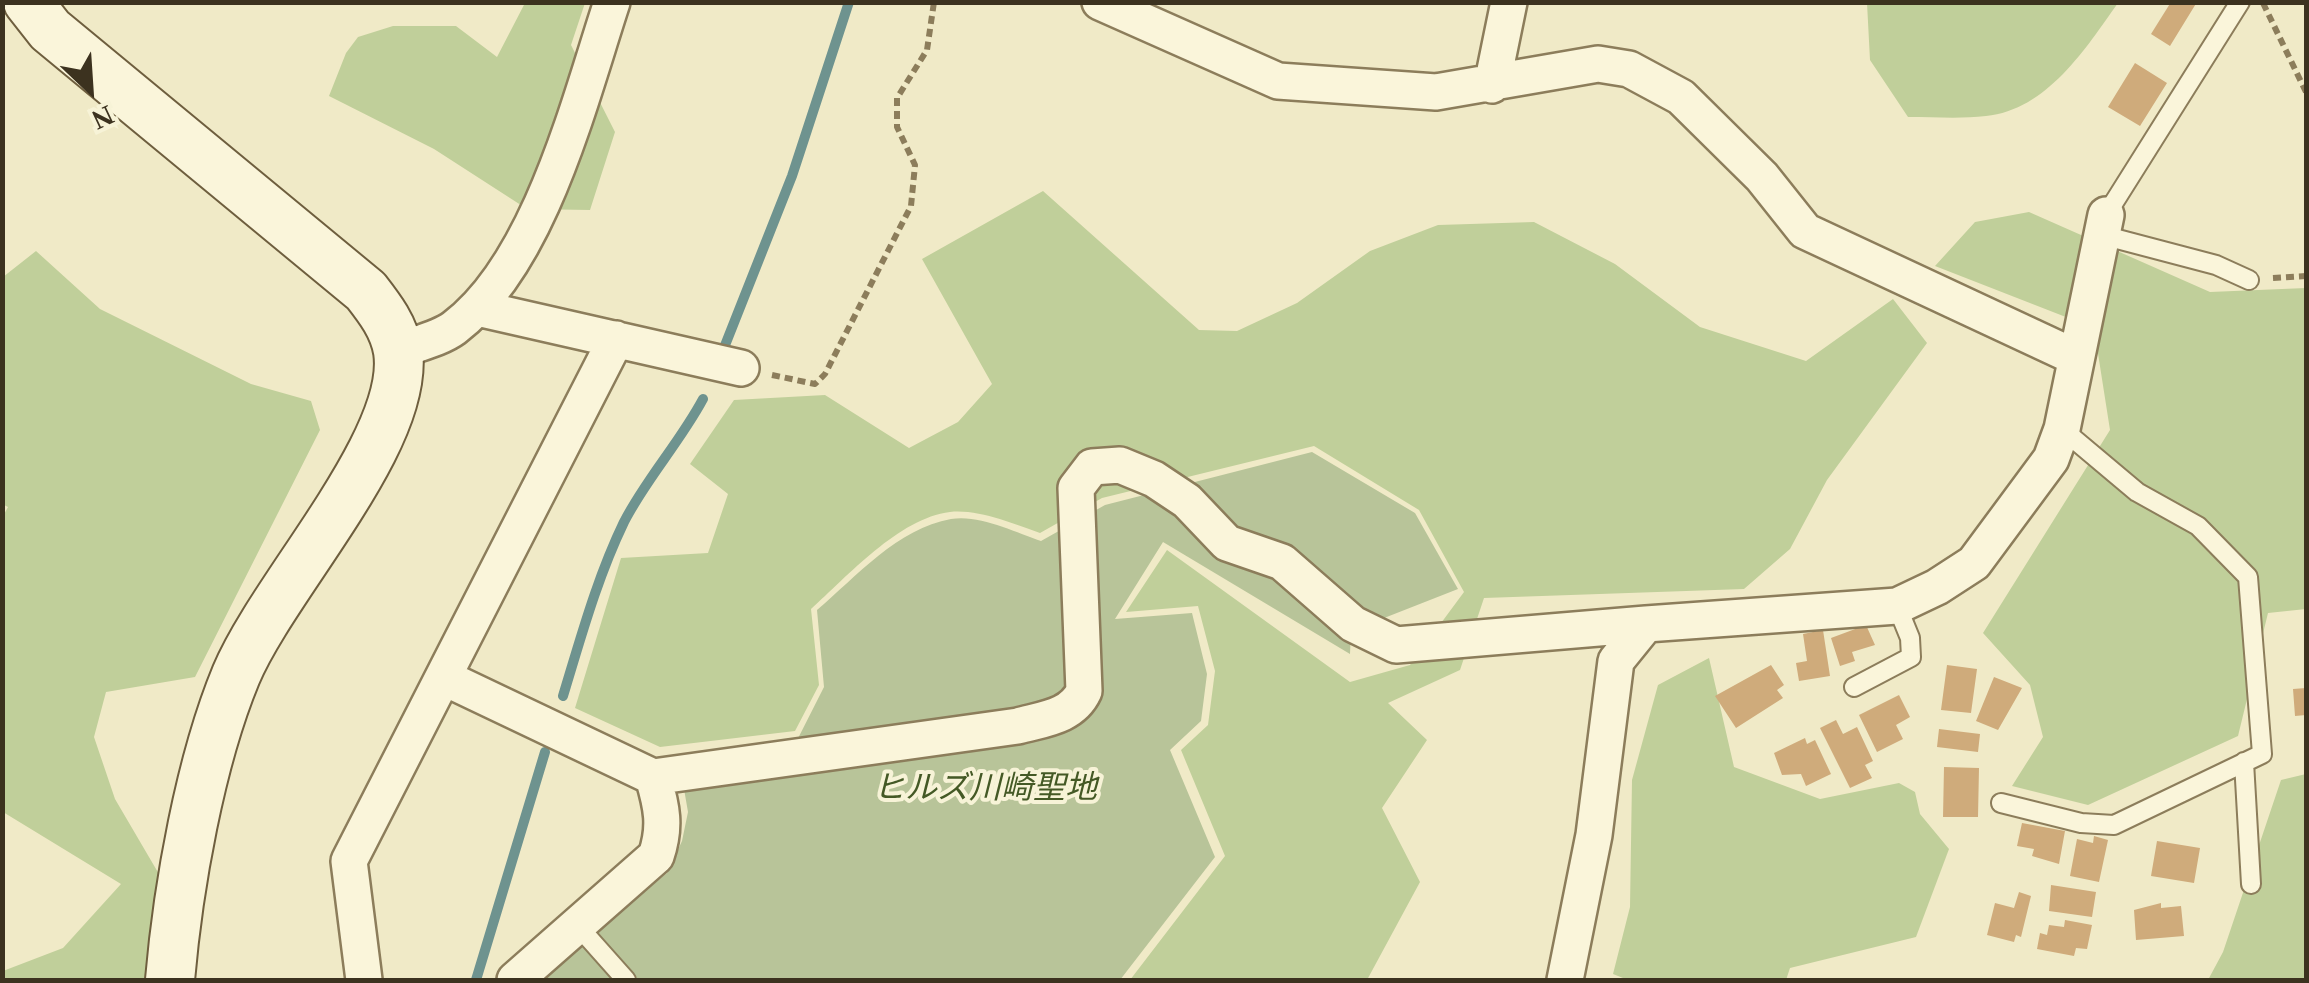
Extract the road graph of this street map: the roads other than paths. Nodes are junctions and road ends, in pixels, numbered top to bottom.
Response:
1 (28, 2) edge
2 (612, 2) edge
3 (1100, 2) edge
4 (1510, 2) edge
5 (2240, 2) edge
6 (1492, 85) junction
7 (2104, 225) junction
8 (2248, 280) road end
9 (477, 308) junction
10 (616, 339) junction
11 (398, 351) junction
12 (2075, 357) junction
13 (742, 368) road end
14 (2062, 429) junction
15 (1897, 606) junction
16 (1646, 624) junction
17 (445, 678) junction
18 (1854, 687) dead end
19 (2244, 762) junction
20 (653, 778) junction
21 (2001, 803) dead end
22 (2250, 884) dead end
23 (578, 926) junction
24 (170, 980) edge
25 (364, 980) edge
26 (515, 980) edge
27 (626, 980) edge
28 (1564, 980) edge

1 - 11 street
2 - 9 street
3 - 6 street
4 - 6 street
5 - 7 lane
6 - 12 street
7 - 8 lane
7 - 12 street
9 - 10 street
9 - 11 street
10 - 13 street
10 - 17 street
11 - 24 street
12 - 14 street
14 - 15 street
14 - 19 lane
15 - 16 street
15 - 18 lane
16 - 20 street
16 - 28 street
17 - 20 street
17 - 25 street
19 - 21 lane
19 - 22 lane
20 - 23 street
23 - 26 street
23 - 27 lane

